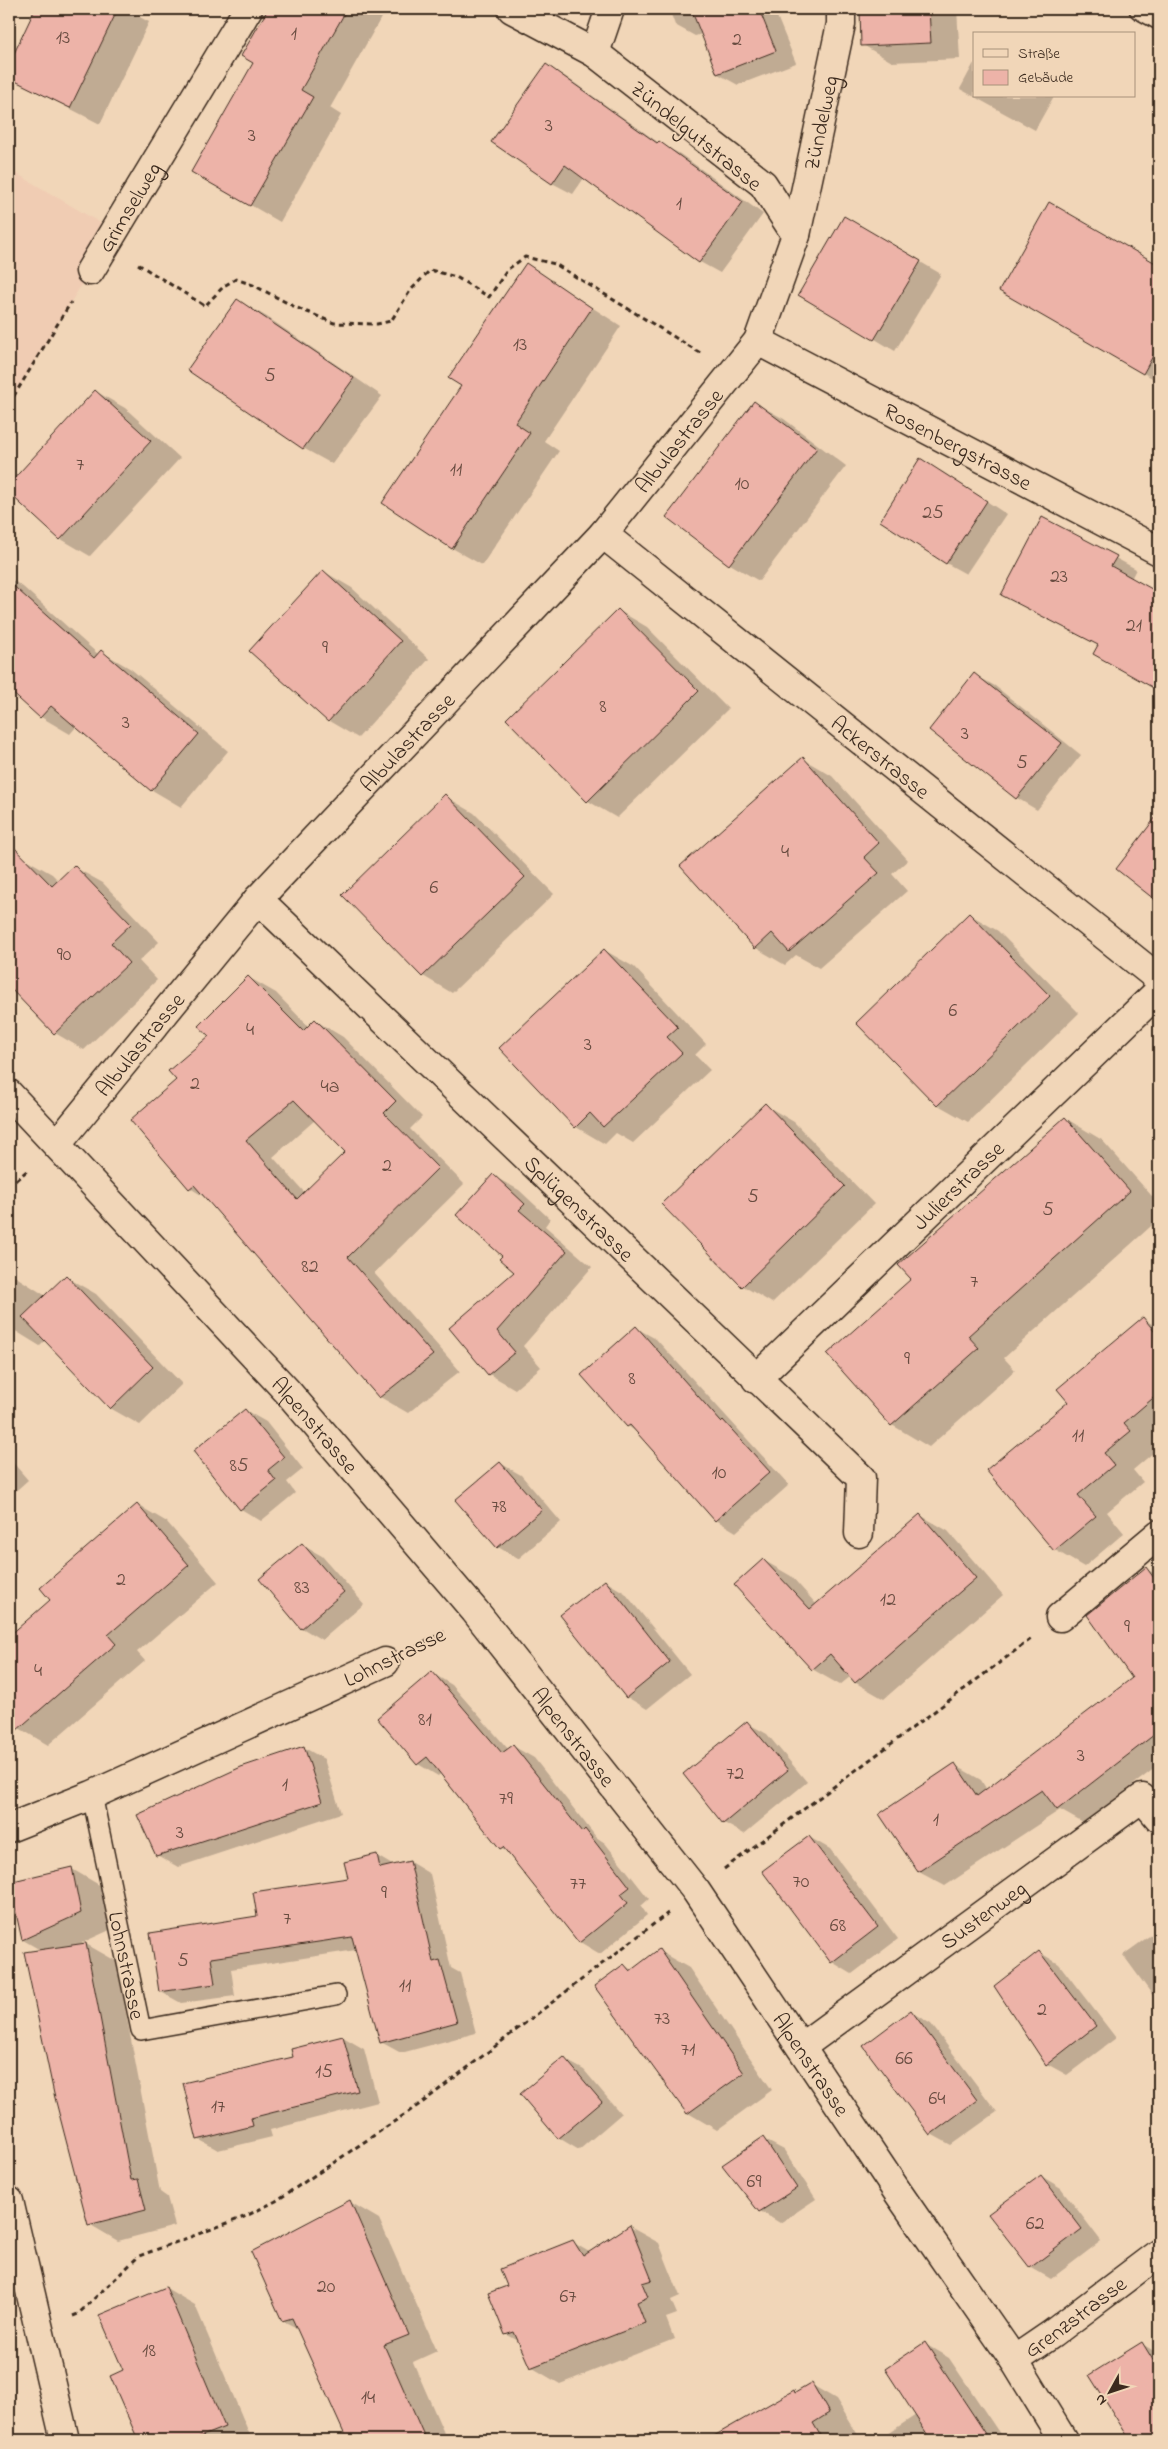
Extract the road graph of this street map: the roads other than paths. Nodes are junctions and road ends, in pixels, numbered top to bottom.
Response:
1 (248, 9) edge
2 (512, 9) edge
3 (610, 9) edge
4 (841, 9) edge
5 (1139, 9) edge
6 (1159, 20) edge
7 (595, 53) junction
8 (796, 235) junction
9 (90, 271) road end
10 (758, 341) junction
11 (603, 534) junction
12 (1159, 551) edge
13 (258, 899) junction
14 (1159, 979) edge
15 (1159, 991) edge
16 (9, 1094) edge
17 (58, 1144) junction
18 (756, 1379) junction
19 (859, 1534) dead end
20 (1159, 1534) edge
21 (1060, 1617) road end
22 (385, 1662) road end
23 (92, 1796) junction
24 (1159, 1818) edge
25 (9, 1828) edge
26 (336, 1995) dead end
27 (801, 2047) junction
28 (9, 2201) edge
29 (1159, 2253) edge
30 (1014, 2360) junction
31 (65, 2440) edge
32 (1063, 2440) edge

1 - 9 street, Grimselweg
2 - 7 street, Zündelgutstrasse
3 - 7 street
4 - 8 street, Zündelweg
5 - 6 lane
7 - 8 street, Zündelgutstrasse
8 - 10 street
10 - 11 street, Albulastrasse
10 - 12 street, Rosenbergstrasse
11 - 13 street, Albulastrasse
11 - 14 street, Ackerstrasse
13 - 17 street, Albulastrasse
13 - 18 street, Splügenstrasse
15 - 18 street, Julierstrasse
16 - 17 street, Alpenstrasse
17 - 27 street, Alpenstrasse
18 - 19 street, Splügenstrasse
20 - 21 street
22 - 23 street, Lohnstrasse
23 - 25 street, Lohnstrasse
23 - 26 lane, Lohnstrasse
24 - 27 street, Sustenweg
27 - 30 street, Alpenstrasse
28 - 31 street
29 - 30 street, Grenzstrasse
30 - 32 street, Alpenstrasse

